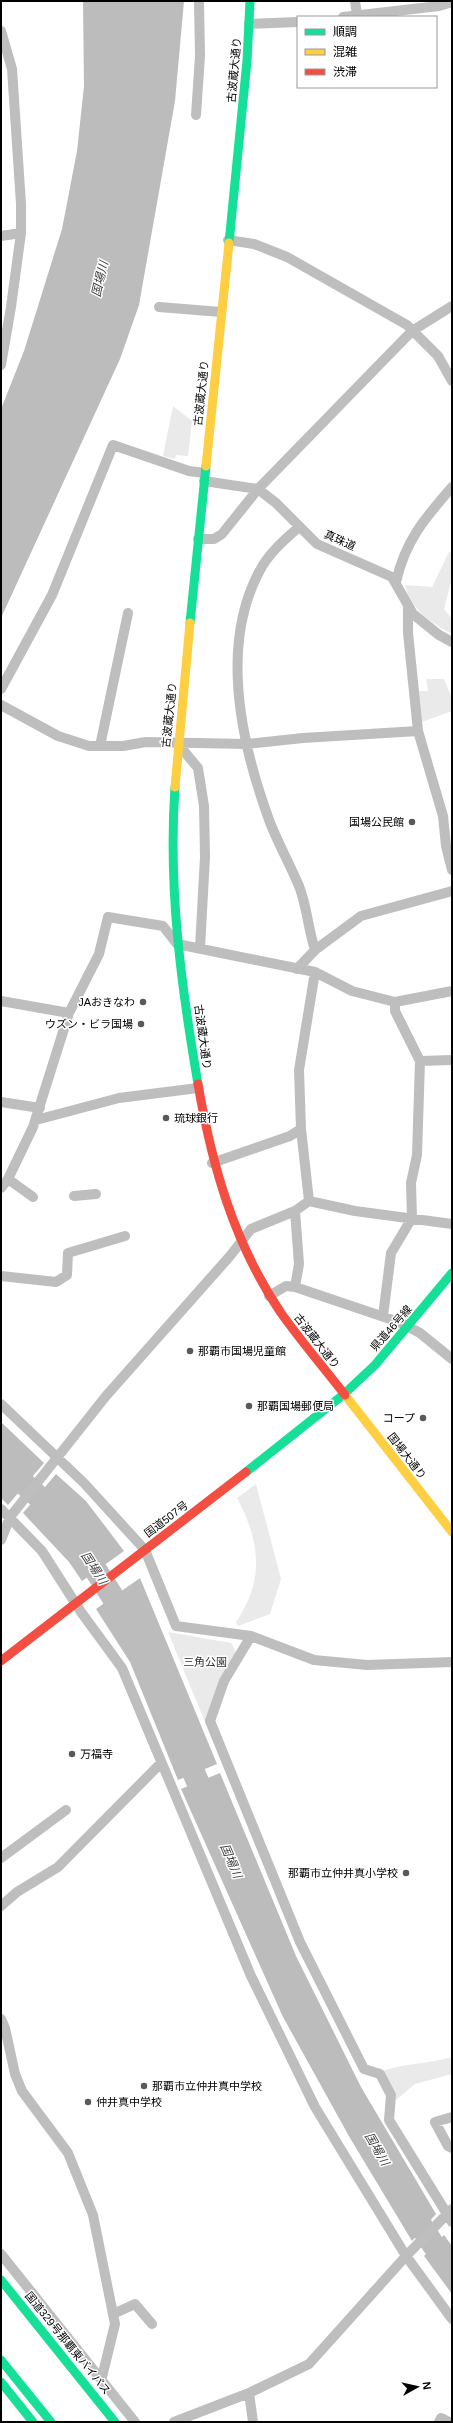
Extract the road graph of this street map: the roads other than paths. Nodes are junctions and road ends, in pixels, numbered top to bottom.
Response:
1 (199, 1) edge
2 (250, 1) edge
3 (355, 1) edge
4 (452, 2) edge
5 (357, 15) junction
6 (350, 16) edge
7 (297, 22) edge
8 (249, 24) junction
9 (1, 31) edge
10 (196, 115) dead end
11 (21, 233) junction
12 (1, 236) edge
13 (228, 240) junction
14 (452, 306) edge
15 (159, 307) dead end
16 (221, 312) junction
17 (412, 331) junction
18 (1, 364) edge
19 (452, 381) edge
20 (204, 477) junction
21 (452, 487) edge
22 (258, 489) junction
23 (299, 527) junction
24 (198, 539) junction
25 (396, 582) junction
26 (408, 606) junction
27 (128, 613) dead end
28 (452, 642) edge
29 (1, 689) edge
30 (1, 705) edge
31 (418, 731) junction
32 (178, 744) junction
33 (246, 744) junction
34 (100, 746) junction
35 (452, 870) edge
36 (452, 891) edge
37 (177, 944) junction
38 (200, 948) junction
39 (316, 950) junction
40 (297, 968) junction
41 (315, 972) junction
42 (452, 991) edge
43 (1, 1001) edge
44 (394, 1002) junction
45 (69, 1013) junction
46 (452, 1060) edge
47 (420, 1061) junction
48 (198, 1088) junction
49 (1, 1102) edge
50 (40, 1108) junction
51 (36, 1120) junction
52 (301, 1129) junction
53 (212, 1163) junction
54 (8, 1179) junction
55 (1, 1188) edge
56 (96, 1194) dead end
57 (74, 1196) dead end
58 (34, 1197) dead end
59 (309, 1201) junction
60 (295, 1211) junction
61 (412, 1218) junction
62 (452, 1224) edge
63 (125, 1236) dead end
64 (241, 1244) junction
65 (452, 1273) edge
66 (1, 1276) edge
67 (295, 1287) junction
68 (269, 1296) junction
69 (383, 1316) junction
70 (409, 1326) junction
71 (452, 1360) edge
72 (343, 1395) junction
73 (1, 1404) edge
74 (57, 1458) junction
75 (1, 1509) edge
76 (8, 1516) edge
77 (452, 1532) edge
78 (1, 1540) edge
79 (145, 1550) junction
80 (79, 1601) junction
81 (251, 1636) junction
82 (1, 1661) edge
83 (452, 1662) edge
84 (161, 1763) junction
85 (66, 1810) dead end
86 (1, 1858) edge
87 (1, 1906) edge
88 (1, 2019) edge
89 (452, 2117) edge
90 (452, 2148) edge
91 (448, 2216) edge
92 (1, 2254) edge
93 (409, 2254) junction
94 (1, 2280) edge
95 (113, 2314) junction
96 (452, 2319) edge
97 (152, 2324) dead end
98 (1, 2360) edge
99 (102, 2377) junction
100 (1, 2382) edge
101 (249, 2392) junction
102 (33, 2422) edge
103 (51, 2422) edge
104 (115, 2422) edge
105 (135, 2422) edge
106 (174, 2422) edge
107 (253, 2422) edge
108 (438, 2422) edge
109 (449, 2422) edge

1 - 10 street
2 - 8 main road, 古波蔵大通り
3 - 5 street
4 - 5 street
5 - 6 street
7 - 8 street
8 - 13 main road, 古波蔵大通り
9 - 11 street
11 - 12 street
11 - 18 street
13 - 16 main road, 古波蔵大通り
13 - 17 street
14 - 17 street
15 - 16 street
16 - 20 main road, 古波蔵大通り
17 - 19 street
17 - 22 street
20 - 22 street, 真珠道
20 - 24 main road, 古波蔵大通り
20 - 29 street, 真珠道
21 - 25 street
22 - 23 street, 真珠道
22 - 24 street
23 - 25 street, 真珠道
23 - 33 street
24 - 32 main road, 古波蔵大通り
25 - 26 street, 真珠道
26 - 28 street, 真珠道
26 - 31 street
27 - 34 street
30 - 34 street
31 - 33 street
31 - 35 street
32 - 33 street
32 - 34 street
32 - 37 main road, 古波蔵大通り
32 - 38 street
33 - 39 street
36 - 39 street
37 - 38 street
37 - 45 street
37 - 48 main road, 古波蔵大通り
38 - 40 street
39 - 40 street
40 - 41 street
41 - 44 street
41 - 52 street
42 - 44 street
43 - 45 street
44 - 47 street
45 - 50 street
46 - 47 street
47 - 61 street
48 - 51 street
48 - 53 main road, 古波蔵大通り
49 - 50 street
50 - 51 street
51 - 54 street
52 - 53 street
52 - 59 street
53 - 64 main road, 古波蔵大通り
54 - 55 street
54 - 58 street
56 - 57 street
59 - 60 street
59 - 61 street
60 - 64 street
60 - 67 street
61 - 62 street
61 - 69 street
63 - 66 street
64 - 68 main road, 古波蔵大通り
64 - 74 street
65 - 70 main road, 県道46号線
67 - 68 street
67 - 69 street
68 - 72 main road, 古波蔵大通り
69 - 70 street
70 - 71 street
70 - 72 main road, 県道46号線
72 - 77 main road, 国場大通り
72 - 79 main road, 国道507号
73 - 74 street
74 - 76 street
74 - 79 street
75 - 76 street
76 - 78 street
76 - 80 street
79 - 80 main road, 国道507号
79 - 81 street
80 - 82 main road, 国道507号
80 - 84 street
81 - 83 street
81 - 91 street
84 - 87 street
84 - 93 street
85 - 86 street
88 - 95 street
89 - 90 street
91 - 93 street
92 - 99 street
93 - 96 street
93 - 101 street
94 - 104 main road, 国道329号那覇東バイパス
95 - 97 street
95 - 99 street
98 - 103 main road
99 - 105 street
100 - 102 main road
101 - 106 street
101 - 107 street
108 - 109 street

